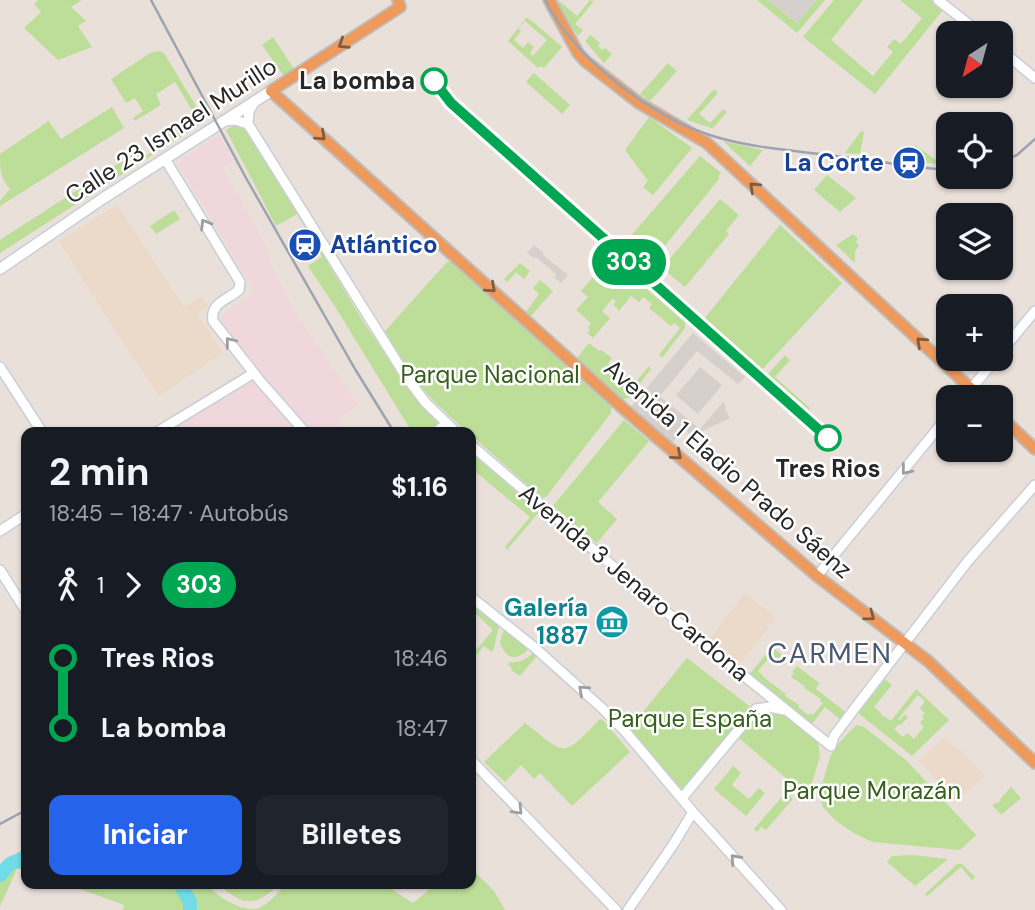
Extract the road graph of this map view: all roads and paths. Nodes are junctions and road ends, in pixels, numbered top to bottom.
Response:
1 (549, 0) edge
2 (938, 0) edge
3 (399, 4) edge
4 (965, 21) edge
5 (1013, 60) edge
6 (1035, 78) edge
7 (271, 90) junction
8 (256, 100) junction
9 (222, 121) junction
10 (248, 124) junction
11 (165, 159) junction
12 (0, 269) edge
13 (1035, 311) edge
14 (1013, 338) edge
15 (0, 367) edge
16 (254, 373) junction
17 (961, 385) edge
18 (446, 424) junction
19 (39, 427) edge
20 (165, 427) edge
21 (301, 427) edge
22 (442, 427) edge
23 (450, 427) edge
24 (1013, 428) edge
25 (936, 431) edge
26 (476, 449) edge
27 (1035, 449) edge
28 (1035, 485) edge
29 (21, 517) edge
30 (0, 531) edge
31 (0, 570) edge
32 (817, 576) junction
33 (476, 601) edge
34 (21, 603) edge
35 (905, 642) junction
36 (787, 710) junction
37 (1035, 763) edge
38 (476, 765) edge
39 (682, 798) junction
40 (693, 812) junction
41 (616, 910) edge
42 (628, 910) edge
43 (780, 910) edge

17 -> 1 highway
2 - 4 street
3 -> 7 highway, Calle 23 Ismael Murillo
5 - 6 street
7 - 8 main road, Calle 23 Ismael Murillo
7 -> 32 highway, Avenida 1 Eladio Prado Sáenz
8 - 9 main road, Calle 23 Ismael Murillo
8 - 10 street
9 - 10 street
9 - 11 main road, Calle 23 Ismael Murillo
10 - 18 street
11 - 12 main road, Calle 23 Ismael Murillo
16 -> 11 street
13 - 14 street
15 - 19 street
16 - 20 street
16 - 21 street
18 - 22 street
18 - 23 street
24 - 27 highway
25 -> 32 street
26 - 36 street, Avenida 3 Jenaro Cardona
28 - 35 street
29 - 30 street
31 - 34 street
32 -> 35 highway, Avenida 1 Eladio Prado Sáenz
39 -> 33 street
35 - 36 street, Avenida 3 Jenaro Cardona
35 - 37 highway, Avenida 1 Eladio Prado Sáenz
36 - 39 street
38 -> 41 street
39 - 40 street
40 - 42 street
43 -> 40 street

